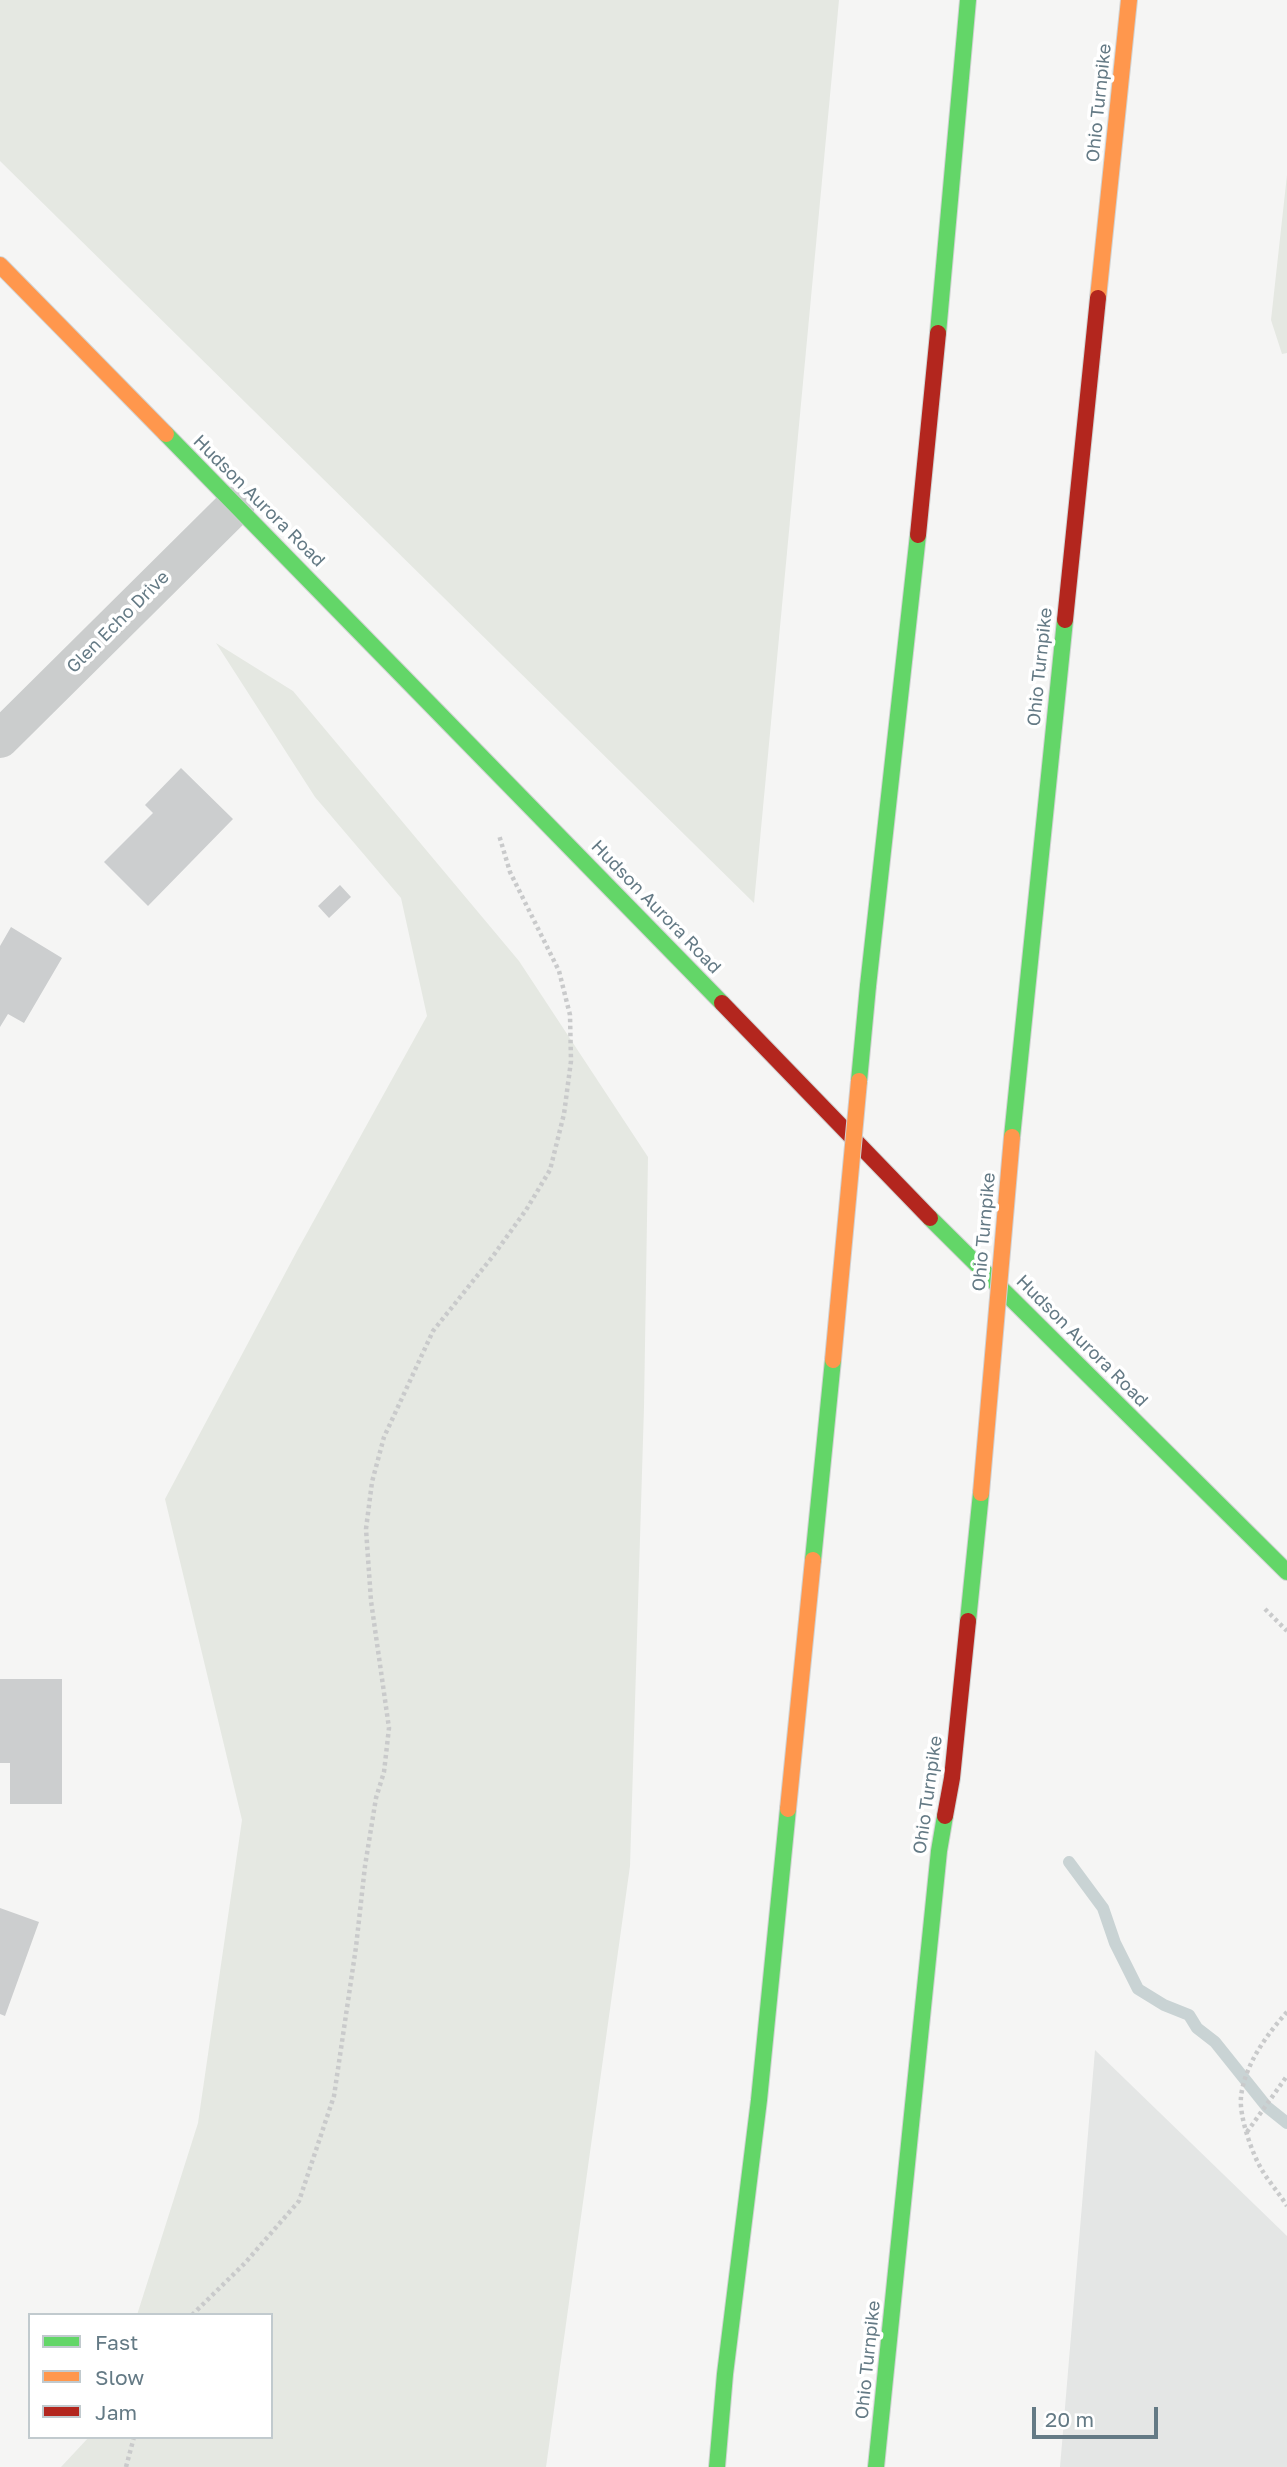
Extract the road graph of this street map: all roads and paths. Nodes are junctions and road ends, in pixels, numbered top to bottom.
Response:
1 (968, 0) edge
2 (1129, 0) edge
3 (0, 265) edge
4 (236, 505) junction
5 (0, 739) edge
6 (499, 833) dead end
7 (1287, 1572) edge
8 (1287, 2011) edge
9 (1287, 2076) edge
10 (1246, 2132) junction
11 (1287, 2206) edge
12 (194, 2313) edge
13 (133, 2439) edge
14 (126, 2467) edge
15 (717, 2467) edge
16 (876, 2467) edge

1 - 15 main road, bridge
2 - 16 main road, Ohio Turnpike, bridge
3 - 4 main road, Hudson Aurora Road
4 - 5 street, Glen Echo Drive
4 - 7 main road, Hudson Aurora Road
6 - 12 path
8 - 10 path
9 - 10 path
10 - 11 path
13 - 14 path

